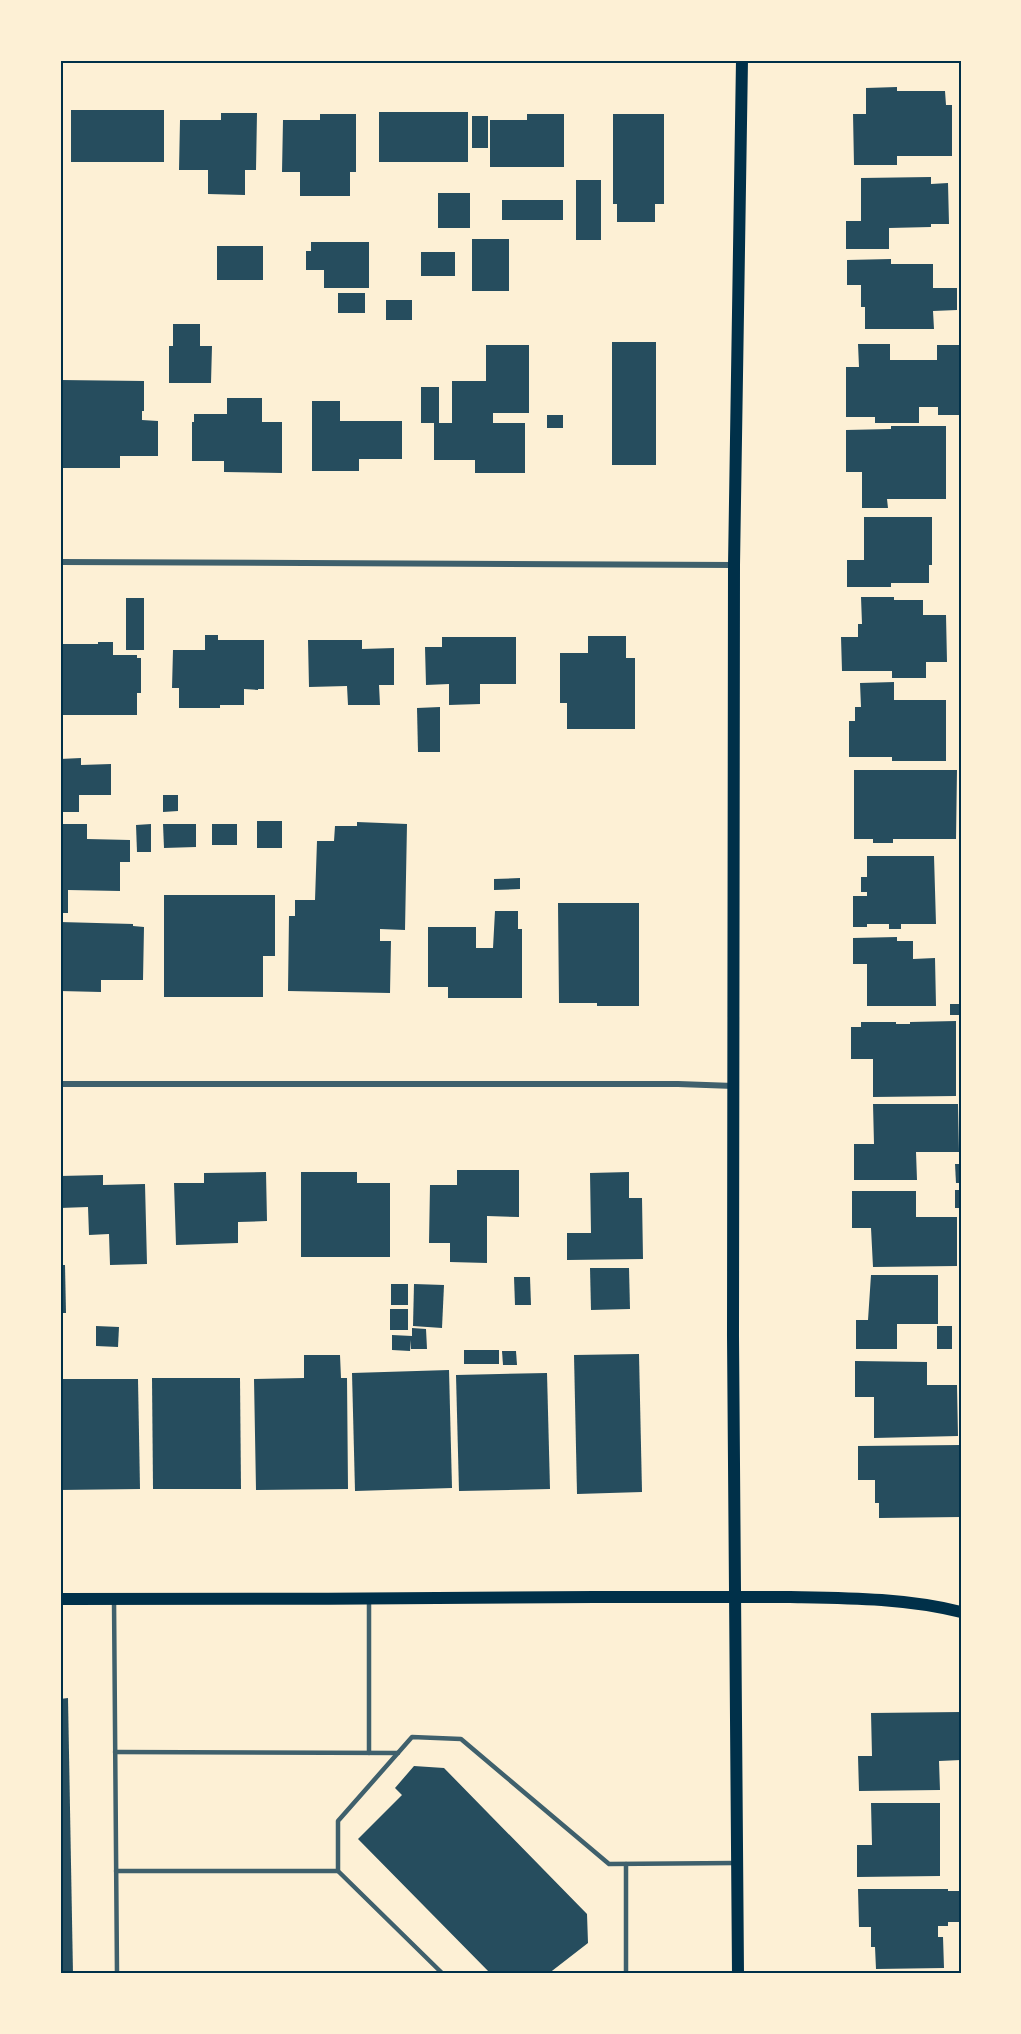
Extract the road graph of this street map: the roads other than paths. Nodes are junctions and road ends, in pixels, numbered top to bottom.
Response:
1 (742, 60) edge
2 (60, 562) edge
3 (734, 565) junction
4 (60, 1084) edge
5 (734, 1086) junction
6 (735, 1597) junction
7 (60, 1599) edge
8 (114, 1599) junction
9 (369, 1599) junction
10 (961, 1612) edge
11 (115, 1752) junction
12 (369, 1753) junction
13 (398, 1753) junction
14 (738, 1863) junction
15 (627, 1864) junction
16 (116, 1871) junction
17 (338, 1871) junction
18 (117, 1974) edge
19 (443, 1974) edge
20 (626, 1974) edge
21 (738, 1974) edge

1 - 3 main road
2 - 3 street
3 - 5 main road
4 - 5 street
5 - 6 main road
6 - 9 main road
6 - 10 main road
6 - 14 main road
7 - 8 main road
8 - 9 main road
8 - 11 lane
9 - 12 lane
11 - 12 lane
11 - 16 lane
12 - 13 lane
13 - 15 lane
13 - 17 lane
14 - 15 lane
14 - 21 main road
15 - 20 lane
16 - 17 lane
16 - 18 lane
17 - 19 lane

